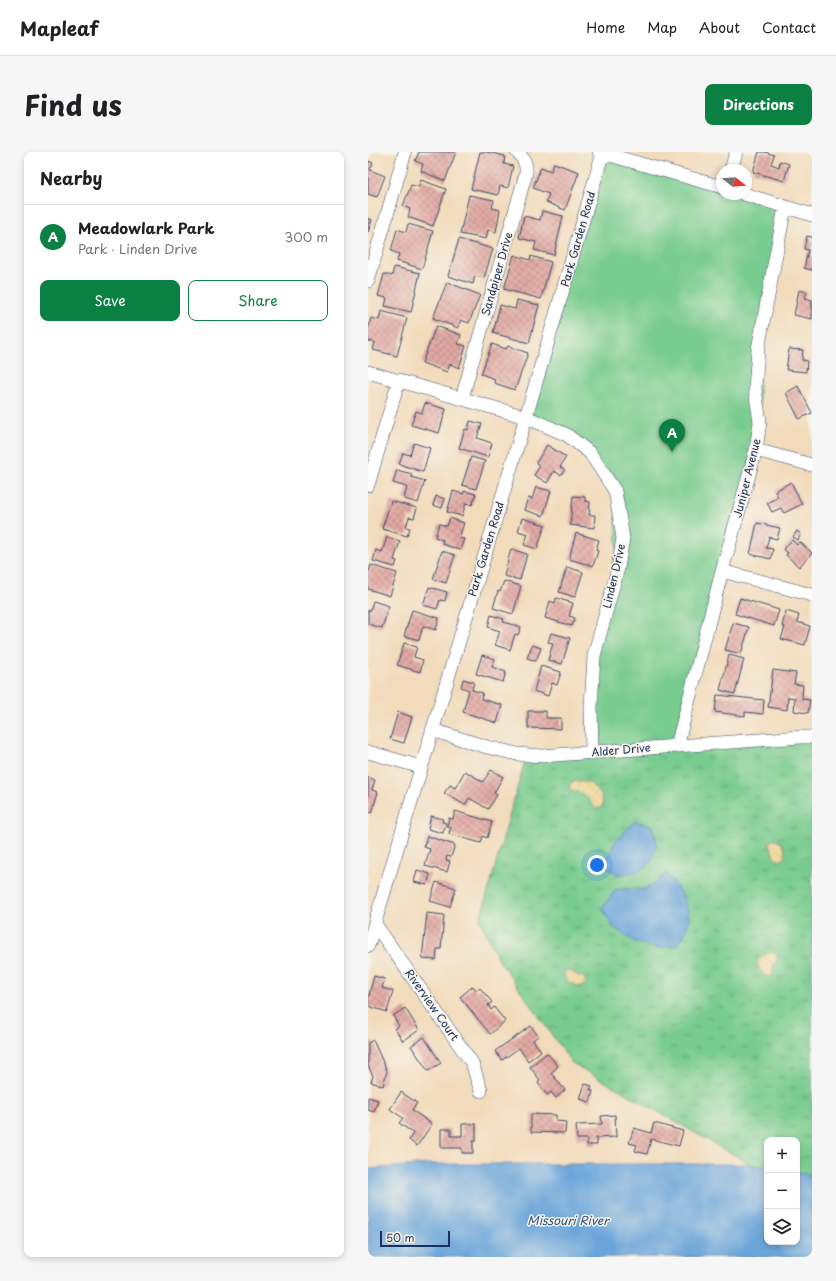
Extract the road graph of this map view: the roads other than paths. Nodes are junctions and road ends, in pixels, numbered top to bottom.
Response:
1 (405, 152) edge
2 (517, 152) edge
3 (601, 152) edge
4 (736, 152) edge
5 (733, 164) edge
6 (716, 185) edge
7 (752, 197) edge
8 (785, 207) junction
9 (812, 215) edge
10 (368, 282) edge
11 (368, 372) edge
12 (399, 380) junction
13 (462, 398) junction
14 (526, 417) junction
15 (756, 450) junction
16 (812, 465) edge
17 (368, 485) edge
18 (722, 571) junction
19 (812, 595) edge
20 (432, 730) junction
21 (812, 737) edge
22 (677, 746) junction
23 (368, 752) edge
24 (592, 753) junction
25 (421, 767) junction
26 (375, 924) junction
27 (368, 946) edge
28 (481, 1091) dead end

1 - 10 street
2 - 13 street, Sandpiper Drive
3 - 6 street
3 - 14 street, Park Garden Road
4 - 5 street
7 - 8 street
8 - 9 street
8 - 15 street, Juniper Avenue
11 - 12 street, Linden Drive
12 - 13 street, Linden Drive
12 - 17 street
13 - 14 street, Linden Drive
14 - 20 street, Park Garden Road
14 - 24 street, Linden Drive
15 - 16 street
15 - 18 street, Juniper Avenue
18 - 19 street
18 - 22 street, Juniper Avenue
20 - 24 street, Alder Drive
20 - 25 street, Park Garden Road
21 - 22 street, Alder Drive
22 - 24 street, Alder Drive
23 - 25 street
25 - 26 street, Park Garden Road
26 - 27 street, Park Garden Road
26 - 28 street, Riverview Court

